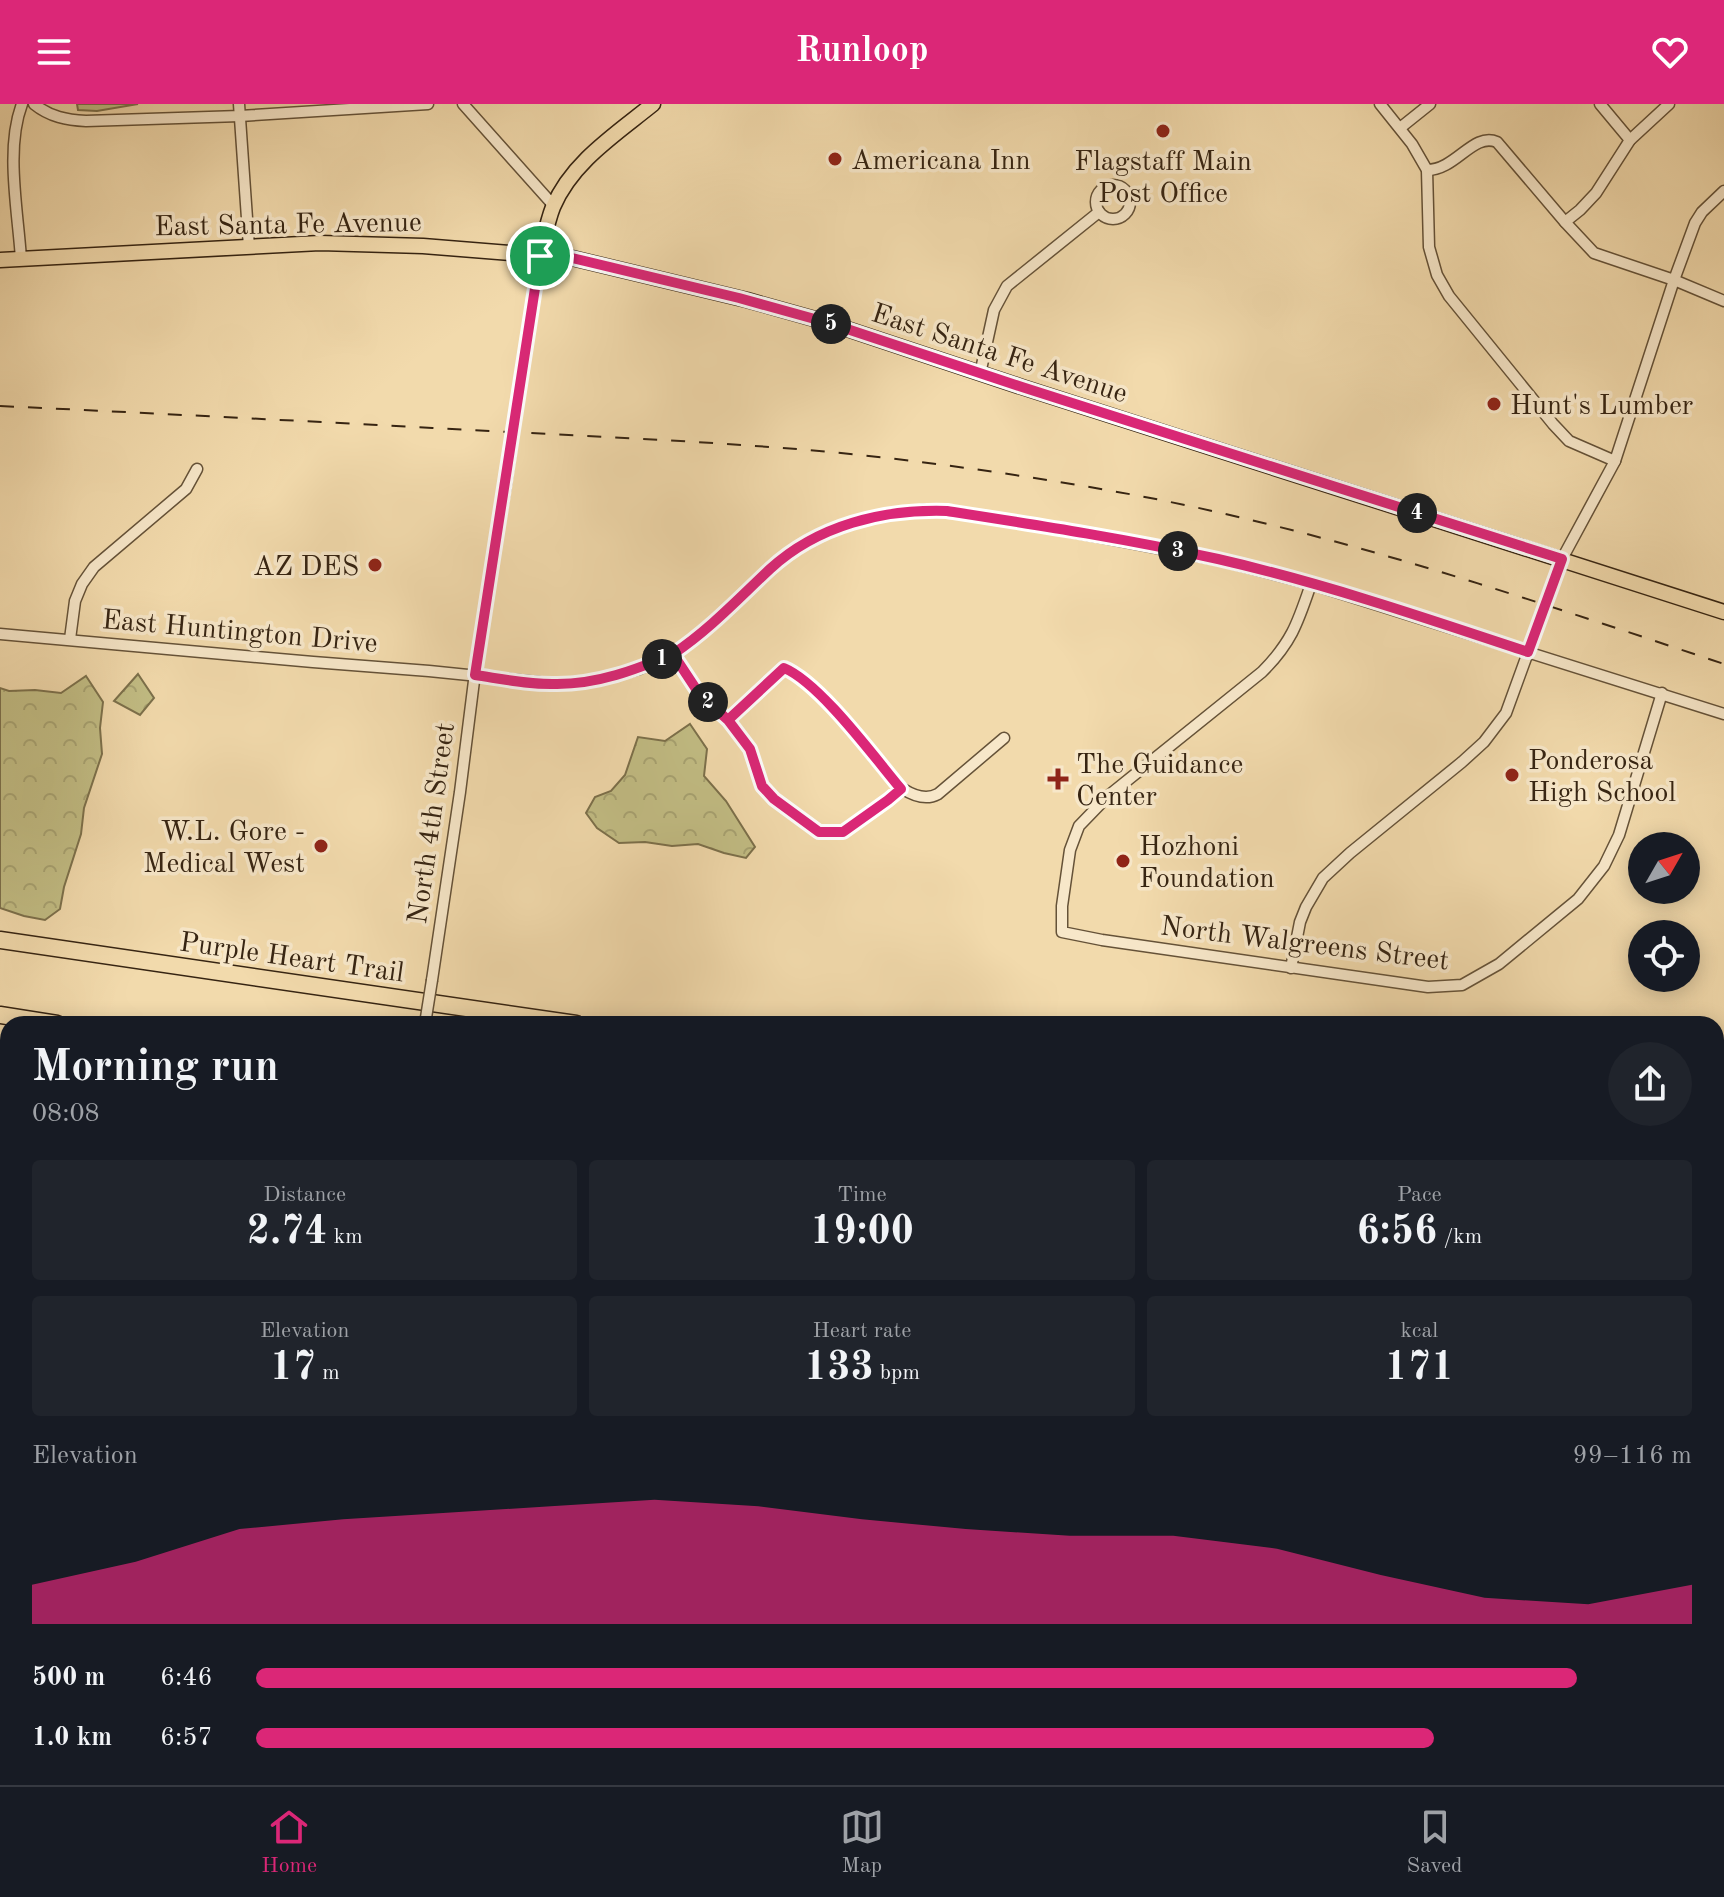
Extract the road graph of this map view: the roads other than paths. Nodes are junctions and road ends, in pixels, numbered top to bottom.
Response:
1 (22, 104) edge
2 (34, 104) edge
3 (428, 104) edge
4 (463, 104) edge
5 (653, 104) edge
6 (1380, 104) edge
7 (1600, 104) edge
8 (1669, 104) edge
9 (1427, 105) edge
10 (240, 110) edge
11 (1400, 128) junction
12 (1630, 140) junction
13 (1427, 170) junction
14 (1724, 191) edge
15 (554, 206) junction
16 (1099, 212) dead end
17 (1565, 222) junction
18 (249, 247) junction
19 (540, 256) junction
20 (21, 259) junction
21 (0, 260) edge
22 (1674, 280) junction
23 (1724, 301) edge
24 (980, 374) junction
25 (1615, 461) junction
26 (197, 469) dead end
27 (1562, 559) junction
28 (1311, 584) junction
29 (1724, 612) edge
30 (0, 634) edge
31 (70, 639) junction
32 (1528, 652) junction
33 (673, 654) junction
34 (475, 675) junction
35 (1662, 693) junction
36 (1724, 714) edge
37 (728, 720) junction
38 (1004, 738) dead end
39 (901, 789) junction
40 (0, 940) edge
41 (1291, 968) junction
42 (426, 1016) edge
43 (521, 1016) edge

1 - 20 street
2 - 10 street
3 - 10 street
4 - 15 street
5 - 15 main road
6 - 11 street
7 - 12 street
8 - 12 street
9 - 11 street
10 - 18 street
11 - 13 street
12 - 17 street
13 - 17 street
13 - 25 street
14 - 22 street
15 - 19 main road
16 - 24 street
17 - 22 street
18 - 19 main road, East Santa Fe Avenue
18 - 20 main road, East Santa Fe Avenue
19 - 24 main road, East Santa Fe Avenue
19 - 34 street, North 4th Street, bridge
20 - 21 main road, East Santa Fe Avenue
22 - 23 street
22 - 25 street
24 - 27 main road, East Santa Fe Avenue
25 - 27 street
26 - 31 street
27 - 29 main road, East Santa Fe Avenue
27 - 32 street
28 - 32 street, East Huntington Drive
28 - 33 street, East Huntington Drive
28 - 41 street, North Walgreens Street
30 - 31 street, East Huntington Drive
31 - 34 street, East Huntington Drive
32 - 35 street, East Huntington Drive
32 - 41 street
33 - 34 street, East Huntington Drive
33 - 37 street
34 - 42 street, North 4th Street, bridge
35 - 36 street, East Huntington Drive
35 - 41 street, North Walgreens Street
37 - 39 street
37 - 39 street
38 - 39 street
40 - 43 highway, Purple Heart Trail

